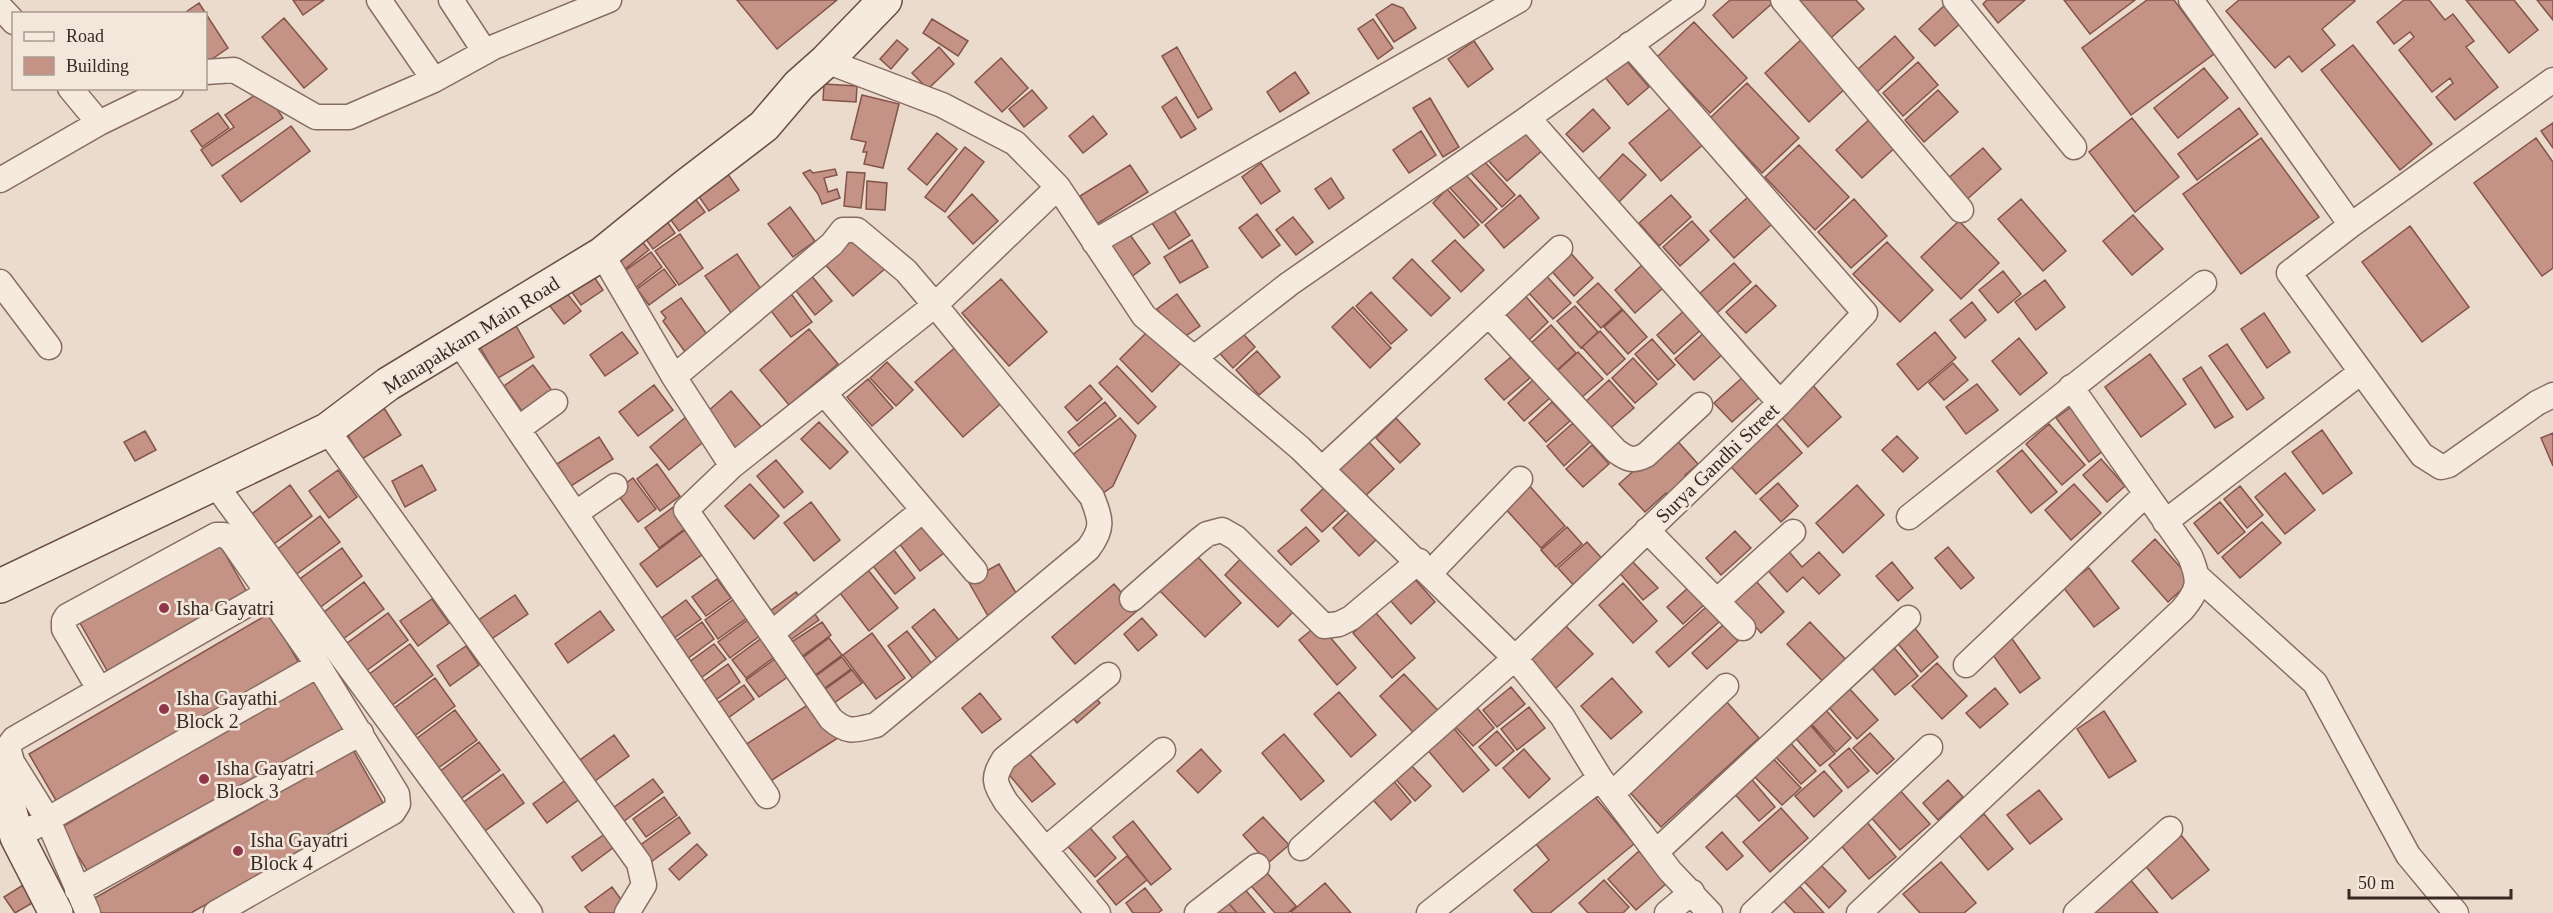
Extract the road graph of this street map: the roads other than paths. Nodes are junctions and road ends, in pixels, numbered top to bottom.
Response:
1 (379, 0) edge
2 (452, 0) edge
3 (609, 0) edge
4 (885, 0) edge
5 (1519, 0) edge
6 (1693, 0) edge
7 (1782, 0) edge
8 (1955, 0) edge
9 (2191, 0) edge
10 (0, 7) edge
11 (12, 20) edge
12 (1630, 44) junction
13 (486, 52) junction
14 (826, 61) junction
15 (207, 72) edge
16 (434, 80) junction
17 (2553, 81) edge
18 (72, 90) edge
19 (167, 90) edge
20 (1528, 118) junction
21 (99, 123) junction
22 (2074, 147) dead end
23 (0, 180) edge
24 (1058, 187) junction
25 (1960, 210) dead end
26 (2351, 225) junction
27 (1094, 242) junction
28 (1560, 248) dead end
29 (602, 254) junction
30 (0, 282) edge
31 (2204, 284) dead end
32 (935, 304) junction
33 (1489, 315) junction
34 (458, 341) junction
35 (49, 347) dead end
36 (1194, 358) junction
37 (2361, 372) junction
38 (674, 377) junction
39 (2071, 387) junction
40 (824, 393) junction
41 (2553, 395) edge
42 (555, 402) dead end
43 (1780, 404) junction
44 (1700, 405) dead end
45 (518, 429) junction
46 (327, 430) junction
47 (732, 466) junction
48 (1322, 469) junction
49 (1520, 479) dead end
50 (215, 484) junction
51 (615, 486) dead end
52 (2146, 494) junction
53 (923, 510) junction
54 (576, 513) junction
55 (1909, 517) dead end
56 (2166, 522) junction
57 (1647, 530) junction
58 (1793, 532) dead end
59 (1424, 567) junction
60 (975, 571) dead end
61 (2198, 577) junction
62 (0, 586) edge
63 (267, 592) junction
64 (1132, 599) dead end
65 (1717, 601) junction
66 (1908, 618) dead end
67 (1743, 628) dead end
68 (772, 633) junction
69 (1515, 658) junction
70 (318, 665) junction
71 (1966, 665) dead end
72 (1108, 675) dead end
73 (1726, 686) dead end
74 (99, 689) junction
75 (361, 734) junction
76 (1930, 747) dead end
77 (1163, 750) dead end
78 (0, 775) edge
79 (1606, 786) junction
80 (767, 796) dead end
81 (46, 818) junction
82 (2170, 830) dead end
83 (17, 837) junction
84 (1301, 848) dead end
85 (1046, 849) junction
86 (1656, 852) junction
87 (1257, 866) dead end
88 (1692, 892) junction
89 (66, 902) edge
90 (88, 913) edge
91 (216, 913) edge
92 (530, 913) edge
93 (627, 913) edge
94 (1098, 913) edge
95 (1197, 913) edge
96 (1429, 913) edge
97 (1667, 913) edge
98 (1710, 913) edge
99 (1753, 913) edge
100 (1859, 913) edge
101 (2076, 913) edge
102 (2456, 913) edge

1 - 16 street
2 - 13 street
3 - 13 street
4 - 14 main road, Manapakkam Main Road
5 - 27 street
6 - 12 street
7 - 25 street
8 - 22 street
9 - 26 street
10 - 11 street
12 - 20 street
12 - 43 street, Surya Gandhi Street
13 - 16 street
14 - 24 street
14 - 29 main road, Manapakkam Main Road
15 - 16 street
17 - 26 street
18 - 21 street
19 - 21 street
20 - 36 street
20 - 43 street
21 - 23 street
24 - 27 street
24 - 32 street
26 - 37 street
27 - 36 street
28 - 33 street
29 - 34 main road, Manapakkam Main Road
29 - 38 street
30 - 35 street
31 - 39 street
32 - 38 street
32 - 40 street
32 - 68 street
33 - 44 street
33 - 48 street
34 - 45 street
34 - 46 main road, Manapakkam Main Road
36 - 48 street
37 - 41 street
37 - 56 street
38 - 47 street
39 - 52 street
39 - 55 street
40 - 47 street
40 - 53 street
42 - 45 street
43 - 57 street, Surya Gandhi Street
45 - 54 street
46 - 50 main road, Manapakkam Main Road
46 - 93 street
47 - 68 street
48 - 59 street
49 - 59 street
50 - 62 main road, Manapakkam Main Road
50 - 92 street
51 - 54 street
52 - 56 street
52 - 71 street
53 - 60 street
53 - 68 street
54 - 80 street
56 - 61 street
57 - 65 street
57 - 69 street, Surya Gandhi Street
58 - 65 street
59 - 64 street
59 - 69 street
61 - 100 street
61 - 102 street
63 - 70 street
63 - 74 street
63 - 74 street
65 - 67 street
66 - 86 street
69 - 79 street
69 - 84 street, Surya Gandhi Street
70 - 75 street
70 - 81 street
72 - 85 street
73 - 79 street
74 - 81 street
75 - 89 street
75 - 91 street
76 - 99 street
77 - 85 street
78 - 83 main road
79 - 86 street
79 - 96 street
81 - 83 street
81 - 89 street
82 - 101 street
83 - 89 main road
85 - 94 street
86 - 88 street
87 - 95 street
88 - 97 street
88 - 98 street
89 - 90 street

